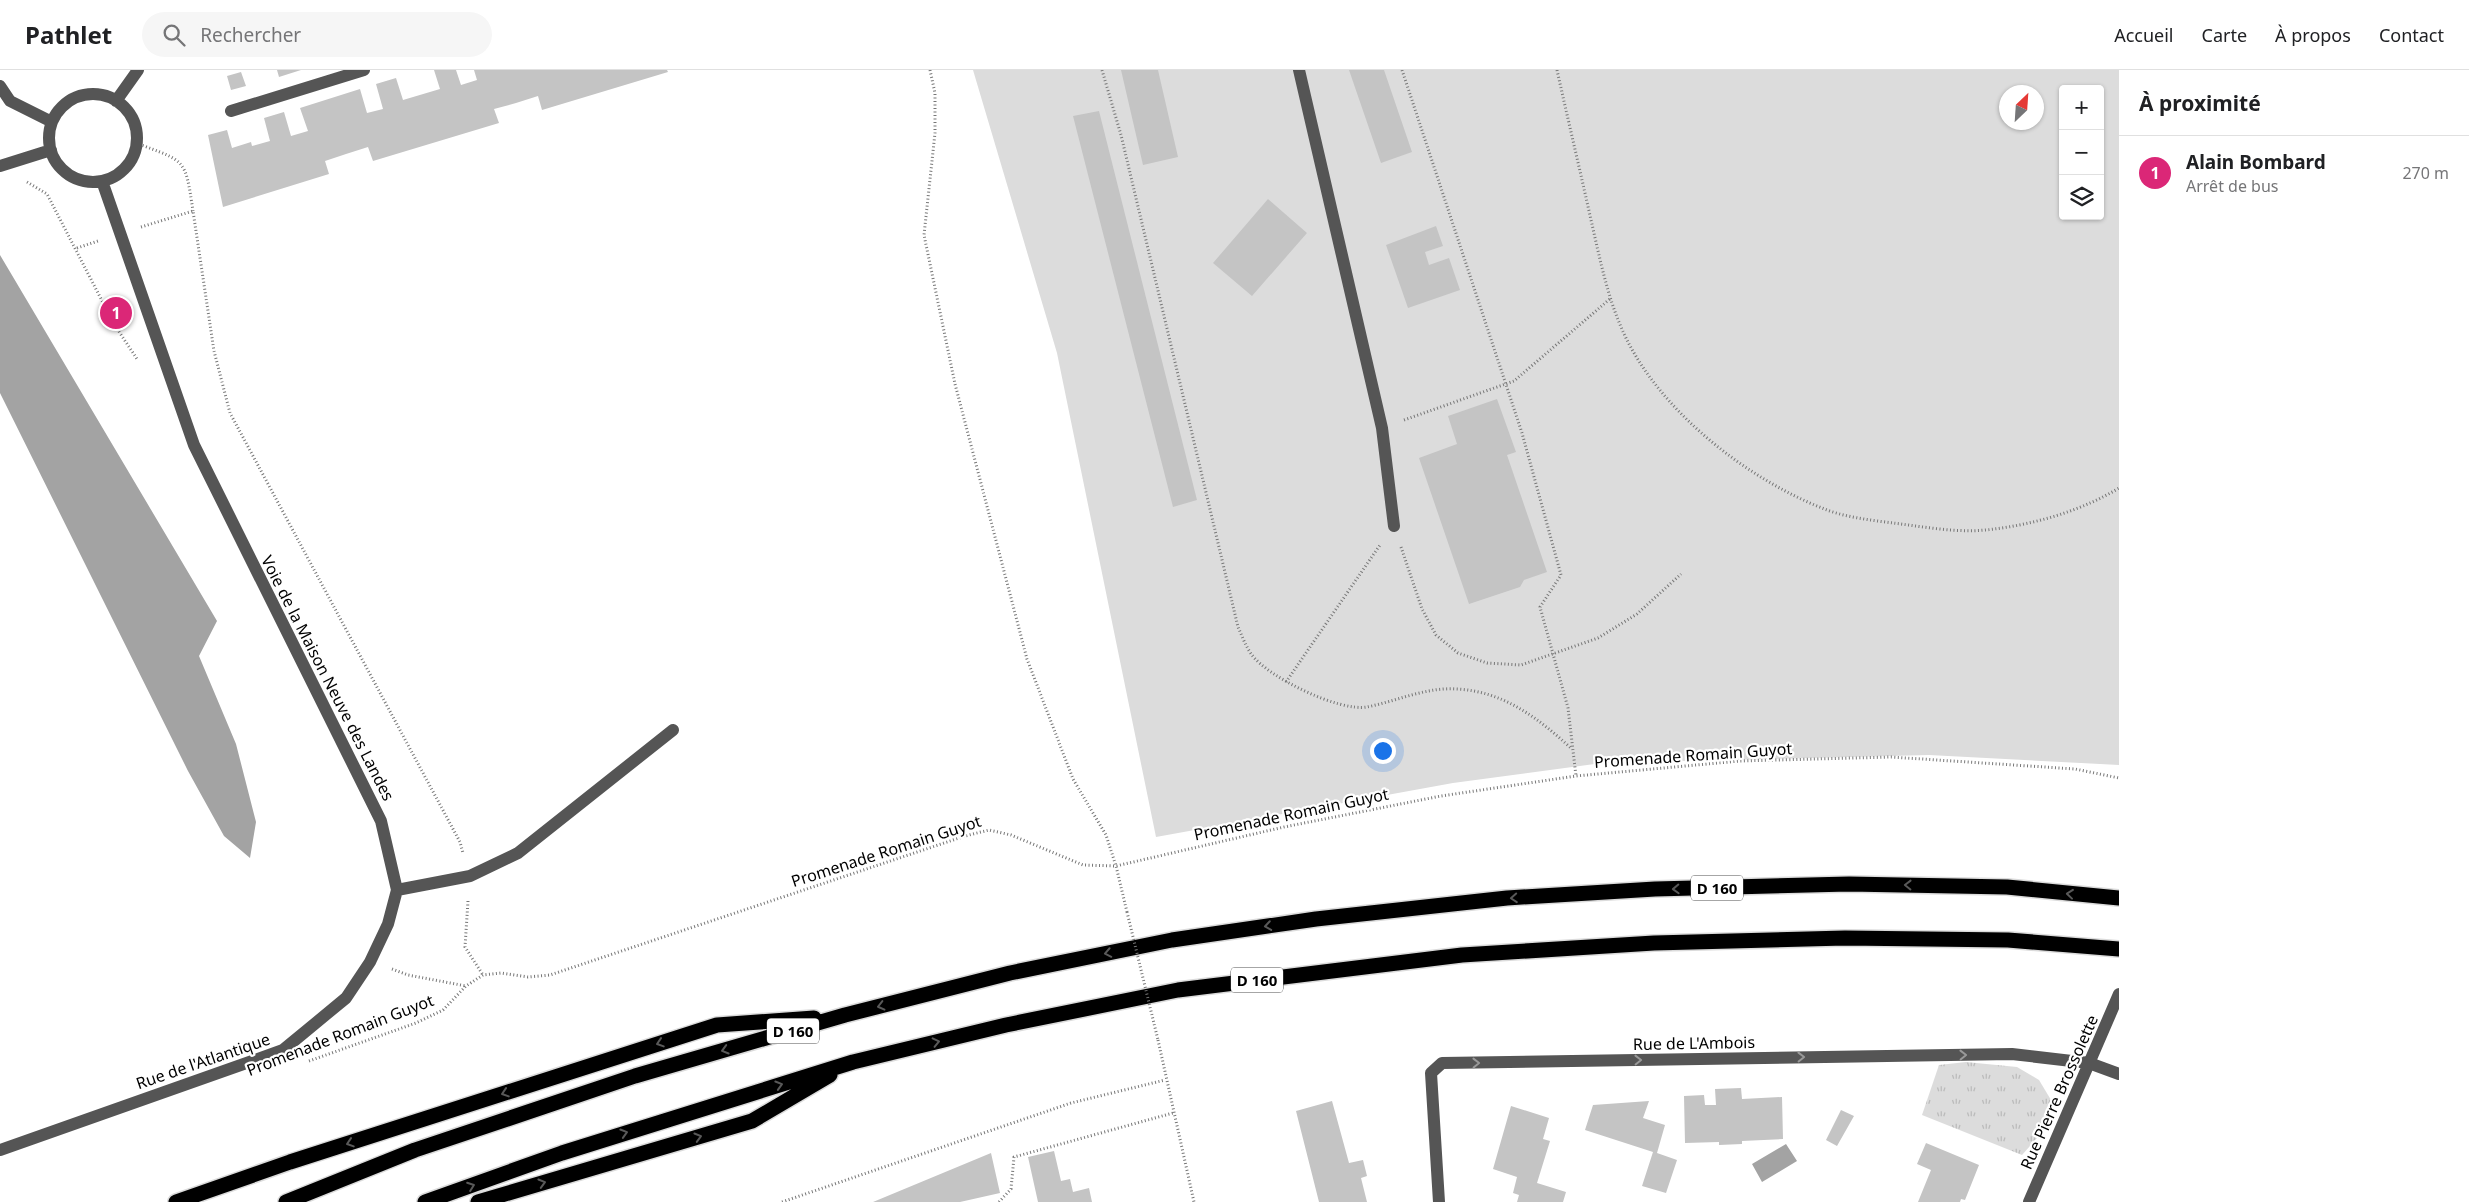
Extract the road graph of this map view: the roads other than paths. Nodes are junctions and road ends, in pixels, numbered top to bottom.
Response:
1 (138, 70) edge
2 (364, 70) edge
3 (1299, 70) edge
4 (0, 86) edge
5 (116, 101) junction
6 (230, 111) dead end
7 (52, 122) junction
8 (51, 150) junction
9 (0, 166) edge
10 (102, 181) junction
11 (1394, 526) road end
12 (672, 730) dead end
13 (397, 890) junction
14 (2119, 898) edge
15 (2119, 950) edge
16 (2119, 994) edge
17 (845, 1015) junction
18 (853, 1062) junction
19 (2089, 1063) junction
20 (2119, 1074) edge
21 (0, 1150) edge
22 (176, 1202) edge
23 (286, 1202) edge
24 (425, 1202) edge
25 (478, 1202) edge
26 (1439, 1202) edge
27 (2029, 1202) edge

1 - 5 street
2 - 6 street
3 - 11 street
4 - 7 street
5 - 7 street
5 - 10 street
7 - 8 street
8 - 9 street
8 - 10 street
10 - 13 street, Voie de la Maison Neuve des Landes
12 - 13 street
13 - 21 street, Rue de l'Atlantique
14 -> 17 highway, D 160
18 -> 15 highway, D 160
16 - 19 street, Rue Pierre Brossolette
17 -> 22 highway, D 160
17 -> 23 highway, D 160
24 -> 18 highway, D 160
25 -> 18 highway, D 160
19 - 20 street, Rue de L'Ambois
26 -> 19 street, Rue de L'Ambois
19 - 27 street, Rue Pierre Brossolette

